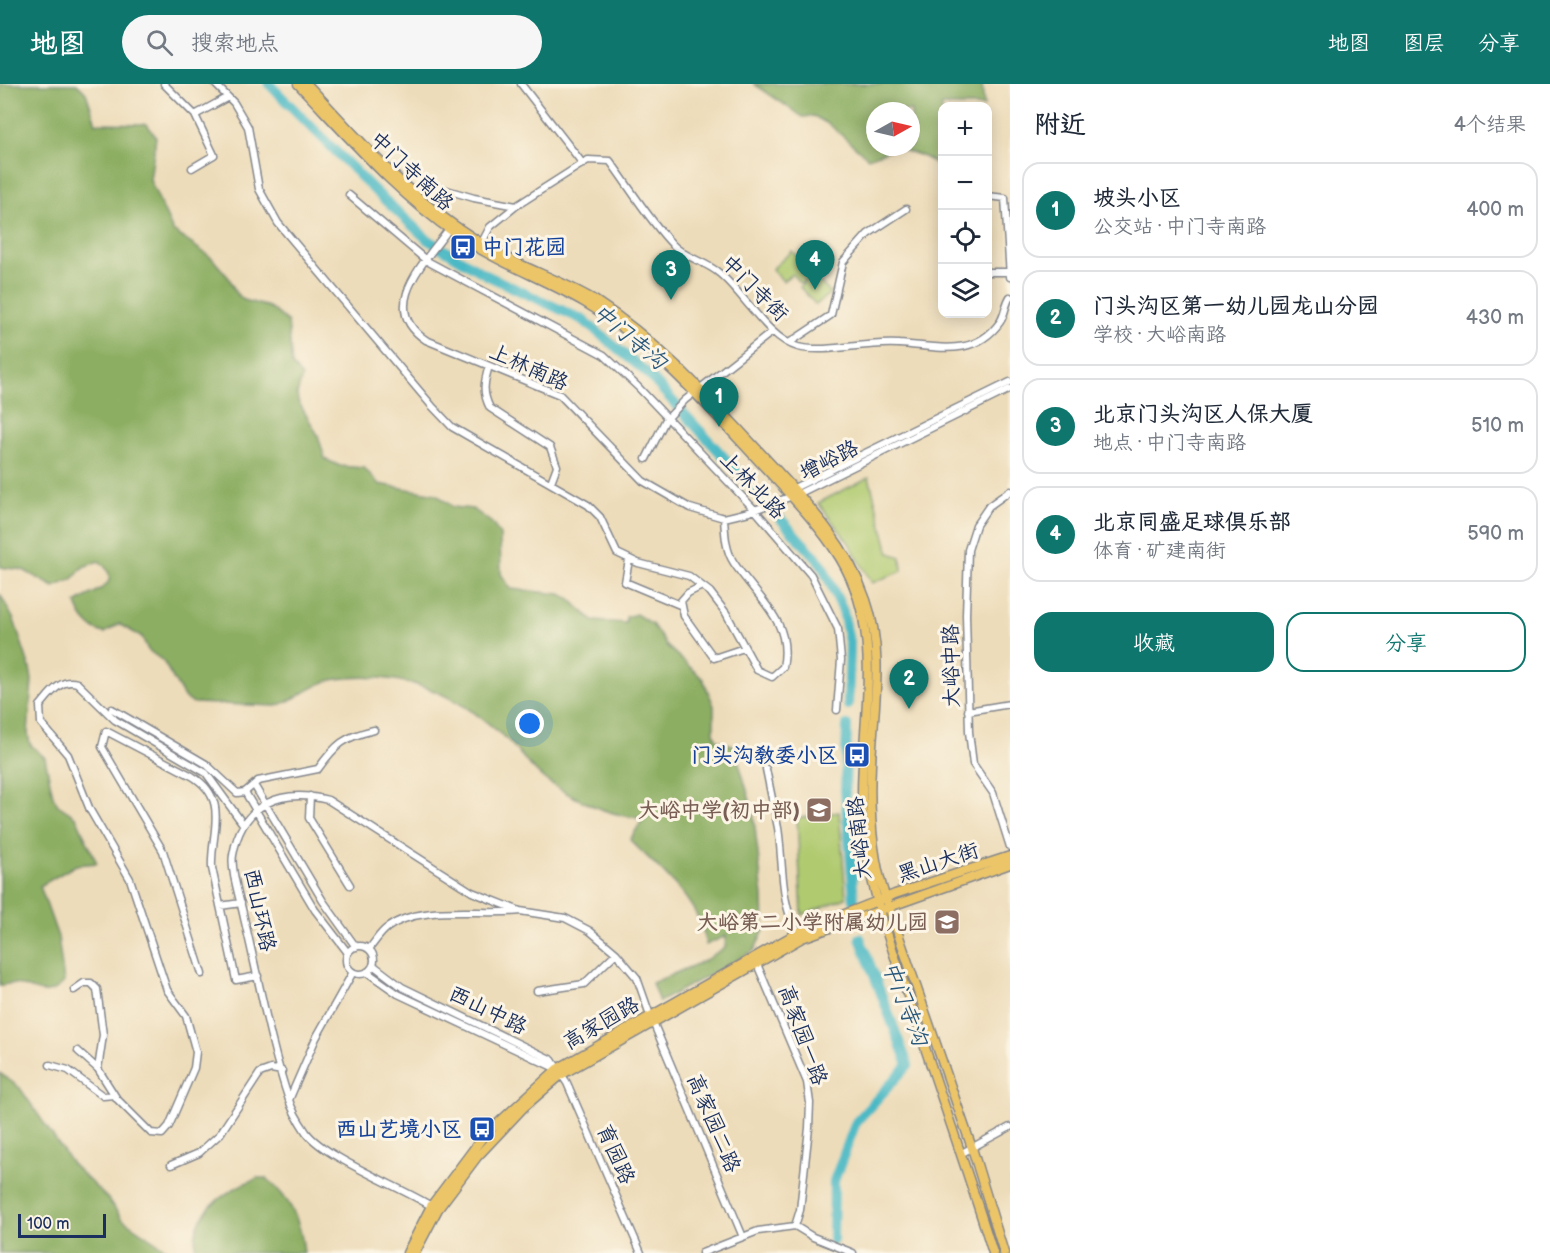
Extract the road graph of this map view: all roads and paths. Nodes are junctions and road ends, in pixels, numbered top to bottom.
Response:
1 (164, 84) edge
2 (214, 84) edge
3 (298, 84) edge
4 (307, 84) edge
5 (521, 84) edge
6 (228, 97) junction
7 (195, 115) junction
8 (583, 164) junction
9 (192, 168) dead end
10 (410, 194) junction
11 (349, 195) dead end
12 (992, 196) edge
13 (1008, 198) edge
14 (516, 206) junction
15 (906, 209) dead end
16 (448, 230) junction
17 (480, 246) junction
18 (427, 261) junction
19 (992, 273) edge
20 (1009, 275) edge
21 (1010, 297) edge
22 (772, 332) junction
23 (789, 343) junction
24 (489, 366) junction
25 (1010, 382) edge
26 (1010, 389) edge
27 (697, 390) junction
28 (667, 419) junction
29 (646, 459) dead end
30 (551, 482) junction
31 (1010, 491) edge
32 (793, 492) junction
33 (755, 510) junction
34 (724, 518) junction
35 (629, 560) junction
36 (702, 586) junction
37 (680, 605) junction
38 (744, 648) junction
39 (1010, 704) edge
40 (112, 709) dead end
41 (837, 710) dead end
42 (968, 711) junction
43 (374, 730) dead end
44 (766, 769) dead end
45 (254, 785) junction
46 (245, 792) junction
47 (310, 795) junction
48 (266, 804) junction
49 (257, 810) junction
50 (243, 824) junction
51 (1010, 847) edge
52 (1010, 856) edge
53 (1010, 864) edge
54 (350, 885) dead end
55 (241, 903) junction
56 (887, 903) junction
57 (220, 906) junction
58 (878, 906) junction
59 (520, 911) junction
60 (799, 932) junction
61 (356, 947) junction
62 (369, 949) junction
63 (348, 953) junction
64 (616, 953) junction
65 (757, 964) junction
66 (373, 965) junction
67 (353, 972) junction
68 (367, 972) junction
69 (202, 974) dead end
70 (258, 976) junction
71 (74, 990) dead end
72 (537, 991) dead end
73 (651, 1019) junction
74 (78, 1051) dead end
75 (50, 1065) dead end
76 (98, 1069) junction
77 (282, 1071) junction
78 (559, 1072) junction
79 (114, 1095) junction
80 (289, 1101) junction
81 (1010, 1127) edge
82 (972, 1148) junction
83 (962, 1153) junction
84 (171, 1165) dead end
85 (431, 1206) junction
86 (795, 1226) junction
87 (743, 1237) junction
88 (407, 1253) edge
89 (415, 1253) edge
90 (641, 1253) edge
91 (702, 1253) edge
92 (853, 1253) edge
93 (993, 1253) edge
94 (1004, 1253) edge

1 - 7 street
2 - 6 street
3 - 10 main road, 中门寺南路
4 - 10 main road, 中门寺南路
5 - 8 street
6 - 7 street
6 - 30 street
7 - 9 street
8 - 14 street
8 - 22 street, 中门寺街
10 - 14 street
10 - 16 main road, 中门寺南路
11 - 18 street, 上林北路
12 - 13 street
13 - 20 street
14 - 17 street
15 - 23 street
16 - 17 main road, 中门寺南路
16 - 18 street, 上林南路
17 - 27 main road, 中门寺南路
18 - 24 street, 上林南路
18 - 28 street, 上林北路
19 - 20 street
21 - 23 street, 中门寺街
22 - 23 street, 中门寺街
22 - 27 street
24 - 30 street
24 - 34 street, 上林南路
25 - 32 street, 增峪路
26 - 32 street, 增峪路
27 - 28 street
27 - 32 main road, 中门寺南路
28 - 29 street
28 - 33 street, 上林北路
30 - 35 street
31 - 42 street, 大峪中路
32 - 33 street
32 - 56 main road, 大峪南路
32 - 58 main road, 大峪南路
33 - 34 street
33 - 41 street, 上林北路
34 - 38 street
35 - 36 street
35 - 37 street
36 - 37 street
36 - 38 street
37 - 38 street
39 - 42 street
40 - 46 street
42 - 51 street, 大峪中路
43 - 45 street
44 - 60 street
45 - 46 street
45 - 48 street
46 - 49 street
47 - 48 street, 西山环路
47 - 54 street
47 - 59 street, 西山环路
48 - 49 street, 西山环路
48 - 61 street
49 - 50 street, 西山环路
49 - 63 street
50 - 55 street, 西山环路
50 - 79 street
52 - 56 main road, 黑山大街
53 - 56 main road, 黑山大街
55 - 57 street
55 - 70 street, 西山环路
56 - 58 main road, 黑山大街
56 - 82 main road, 大峪南路
57 - 69 street
57 - 70 street
58 - 60 main road, 高家园路
58 - 65 main road, 高家园路
58 - 83 main road, 大峪南路
59 - 62 street
59 - 64 street, 西山环路
60 - 73 main road, 高家园路
61 - 62 street
61 - 63 street
62 - 66 street
63 - 67 street
64 - 72 street
64 - 73 street, 西山环路
65 - 73 main road, 高家园路
65 - 86 street, 高家园一路
66 - 68 street
66 - 78 street, 西山中路
67 - 68 street
67 - 80 street
68 - 78 street, 西山中路
70 - 77 street, 西山环路
71 - 76 street
73 - 78 main road, 高家园路
73 - 87 street, 高家园二路
74 - 76 street
75 - 79 street
76 - 79 street
77 - 80 street, 西山环路
77 - 84 street
78 - 85 main road, 高家园路
78 - 89 main road, 高家园路
78 - 90 street, 育园路
80 - 85 street, 西山环路
81 - 82 street
82 - 83 street
82 - 94 main road, 大峪南路
83 - 93 main road, 大峪南路
85 - 88 main road, 高家园路
86 - 87 street
86 - 92 street
87 - 91 street

